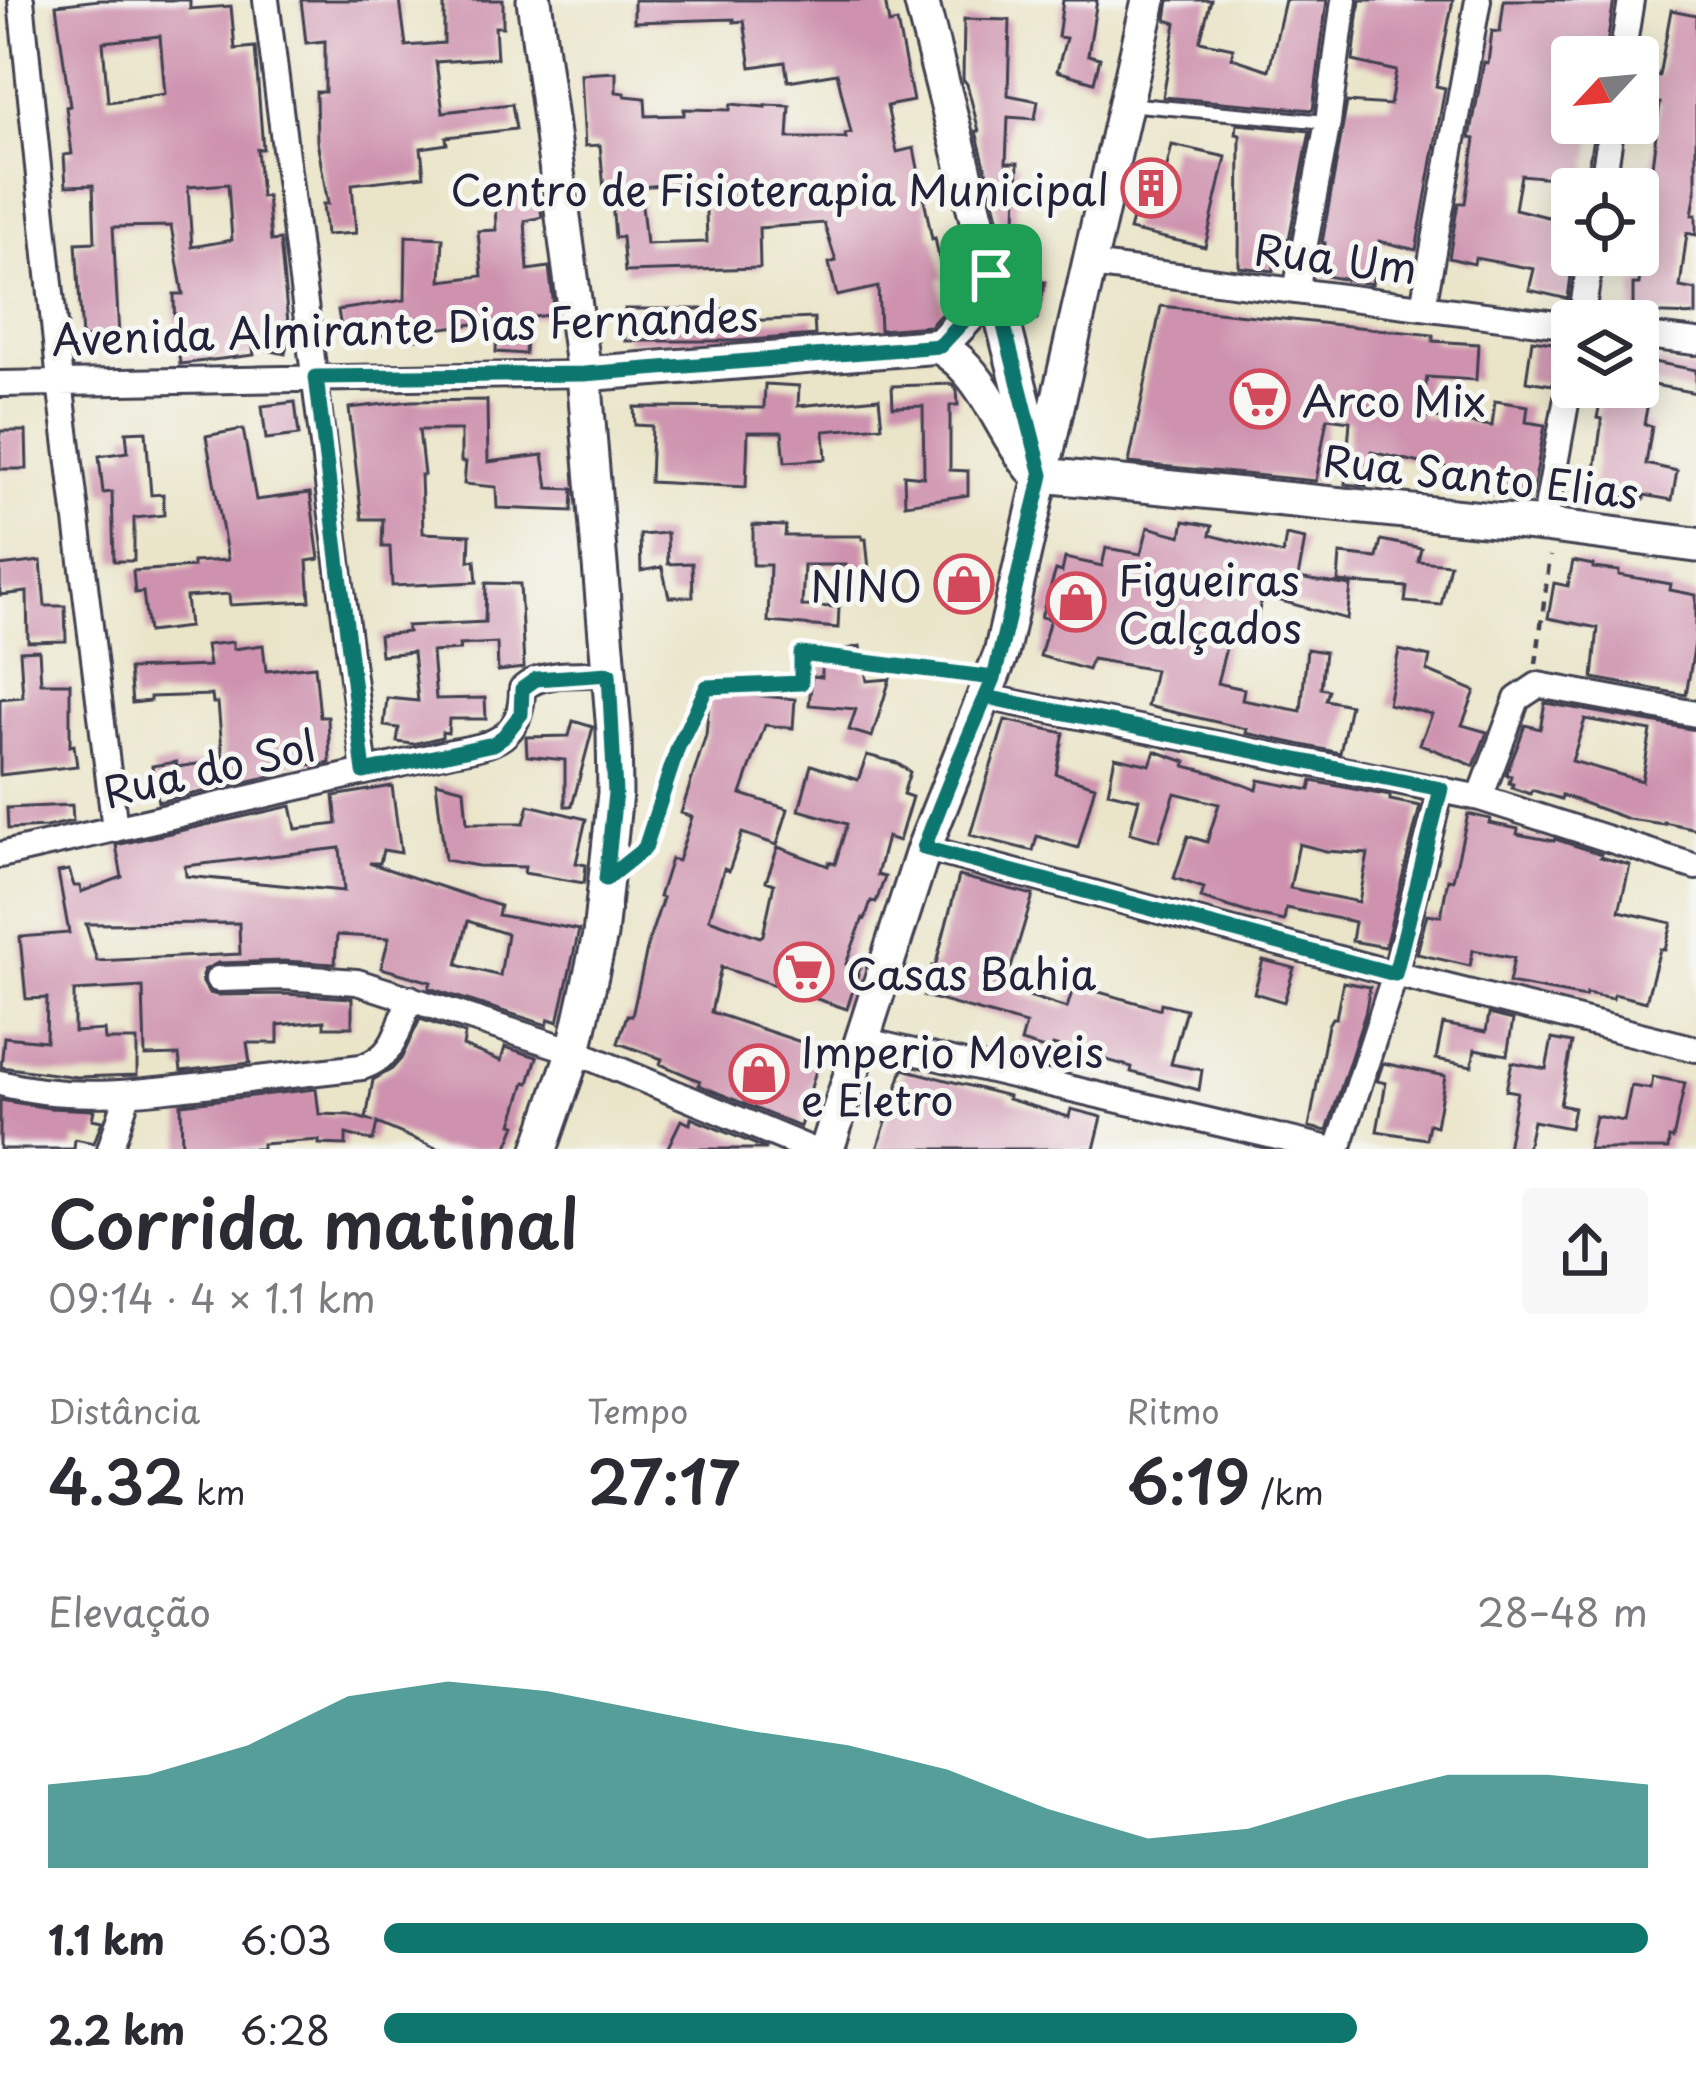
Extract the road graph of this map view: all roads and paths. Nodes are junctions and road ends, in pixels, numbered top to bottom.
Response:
1 (21, 0) edge
2 (266, 0) edge
3 (533, 0) edge
4 (921, 0) edge
5 (1149, 0) edge
6 (1344, 0) edge
7 (1478, 0) edge
8 (1631, 0) edge
9 (1625, 36) edge
10 (1126, 104) junction
11 (1328, 122) junction
12 (1090, 266) junction
13 (991, 275) junction
14 (1296, 291) junction
15 (1423, 307) junction
16 (1551, 323) edge
17 (1659, 338) edge
18 (1696, 343) edge
19 (940, 346) junction
20 (584, 374) junction
21 (316, 377) junction
22 (60, 382) junction
23 (0, 384) edge
24 (1566, 408) edge
25 (1042, 475) junction
26 (1549, 526) junction
27 (1696, 545) edge
28 (609, 674) junction
29 (990, 687) junction
30 (1533, 687) junction
31 (1696, 714) edge
32 (678, 747) joint
33 (364, 772) junction
34 (1441, 789) junction
35 (1480, 798) junction
36 (115, 829) junction
37 (924, 848) junction
38 (0, 856) edge
39 (1696, 867) edge
40 (606, 879) junction
41 (1395, 974) junction
42 (218, 979) dead end
43 (410, 998) junction
44 (862, 1040) junction
45 (1696, 1049) edge
46 (574, 1051) junction
47 (0, 1083) edge
48 (128, 1094) junction
49 (110, 1149) edge
50 (539, 1149) edge
51 (810, 1149) edge
52 (827, 1149) edge
53 (1329, 1149) edge
54 (1338, 1149) edge

1 - 22 street
2 - 21 street
3 - 20 main road
4 - 13 main road
5 - 10 main road
6 - 11 street
7 - 15 street
8 - 9 street
10 - 11 lane
10 - 12 main road
11 - 14 street
12 - 14 street, Rua Um
12 - 25 main road
13 - 19 main road
13 - 25 main road
14 - 15 street, Rua Um
15 - 16 street, Rua Um
17 - 18 street
19 - 20 main road, Avenida Almirante Dias Fernandes
19 - 25 main road
20 - 21 street, Avenida Almirante Dias Fernandes
20 - 28 main road
21 - 22 street, Avenida Almirante Dias Fernandes
21 - 33 street
22 - 23 street, Avenida Almirante Dias Fernandes
22 - 36 street
24 - 26 street
25 - 26 main road, Rua Santo Elias
25 - 29 main road
26 - 27 main road, Rua Santo Elias
26 - 30 path
28 - 33 street, Rua do Sol
28 - 40 main road
29 - 32 path
29 - 34 street
29 - 37 main road
30 - 31 street
30 - 35 street
32 - 40 lane
33 - 36 street, Rua do Sol
34 - 35 street
34 - 41 street
35 - 39 street
36 - 38 street, Rua do Sol
37 - 41 street
37 - 44 main road
40 - 46 main road
41 - 45 street
41 - 54 street
42 - 43 street
43 - 46 street
43 - 48 street
44 - 52 main road
44 - 53 street
46 - 50 main road
46 - 51 street
47 - 48 street
48 - 49 street

